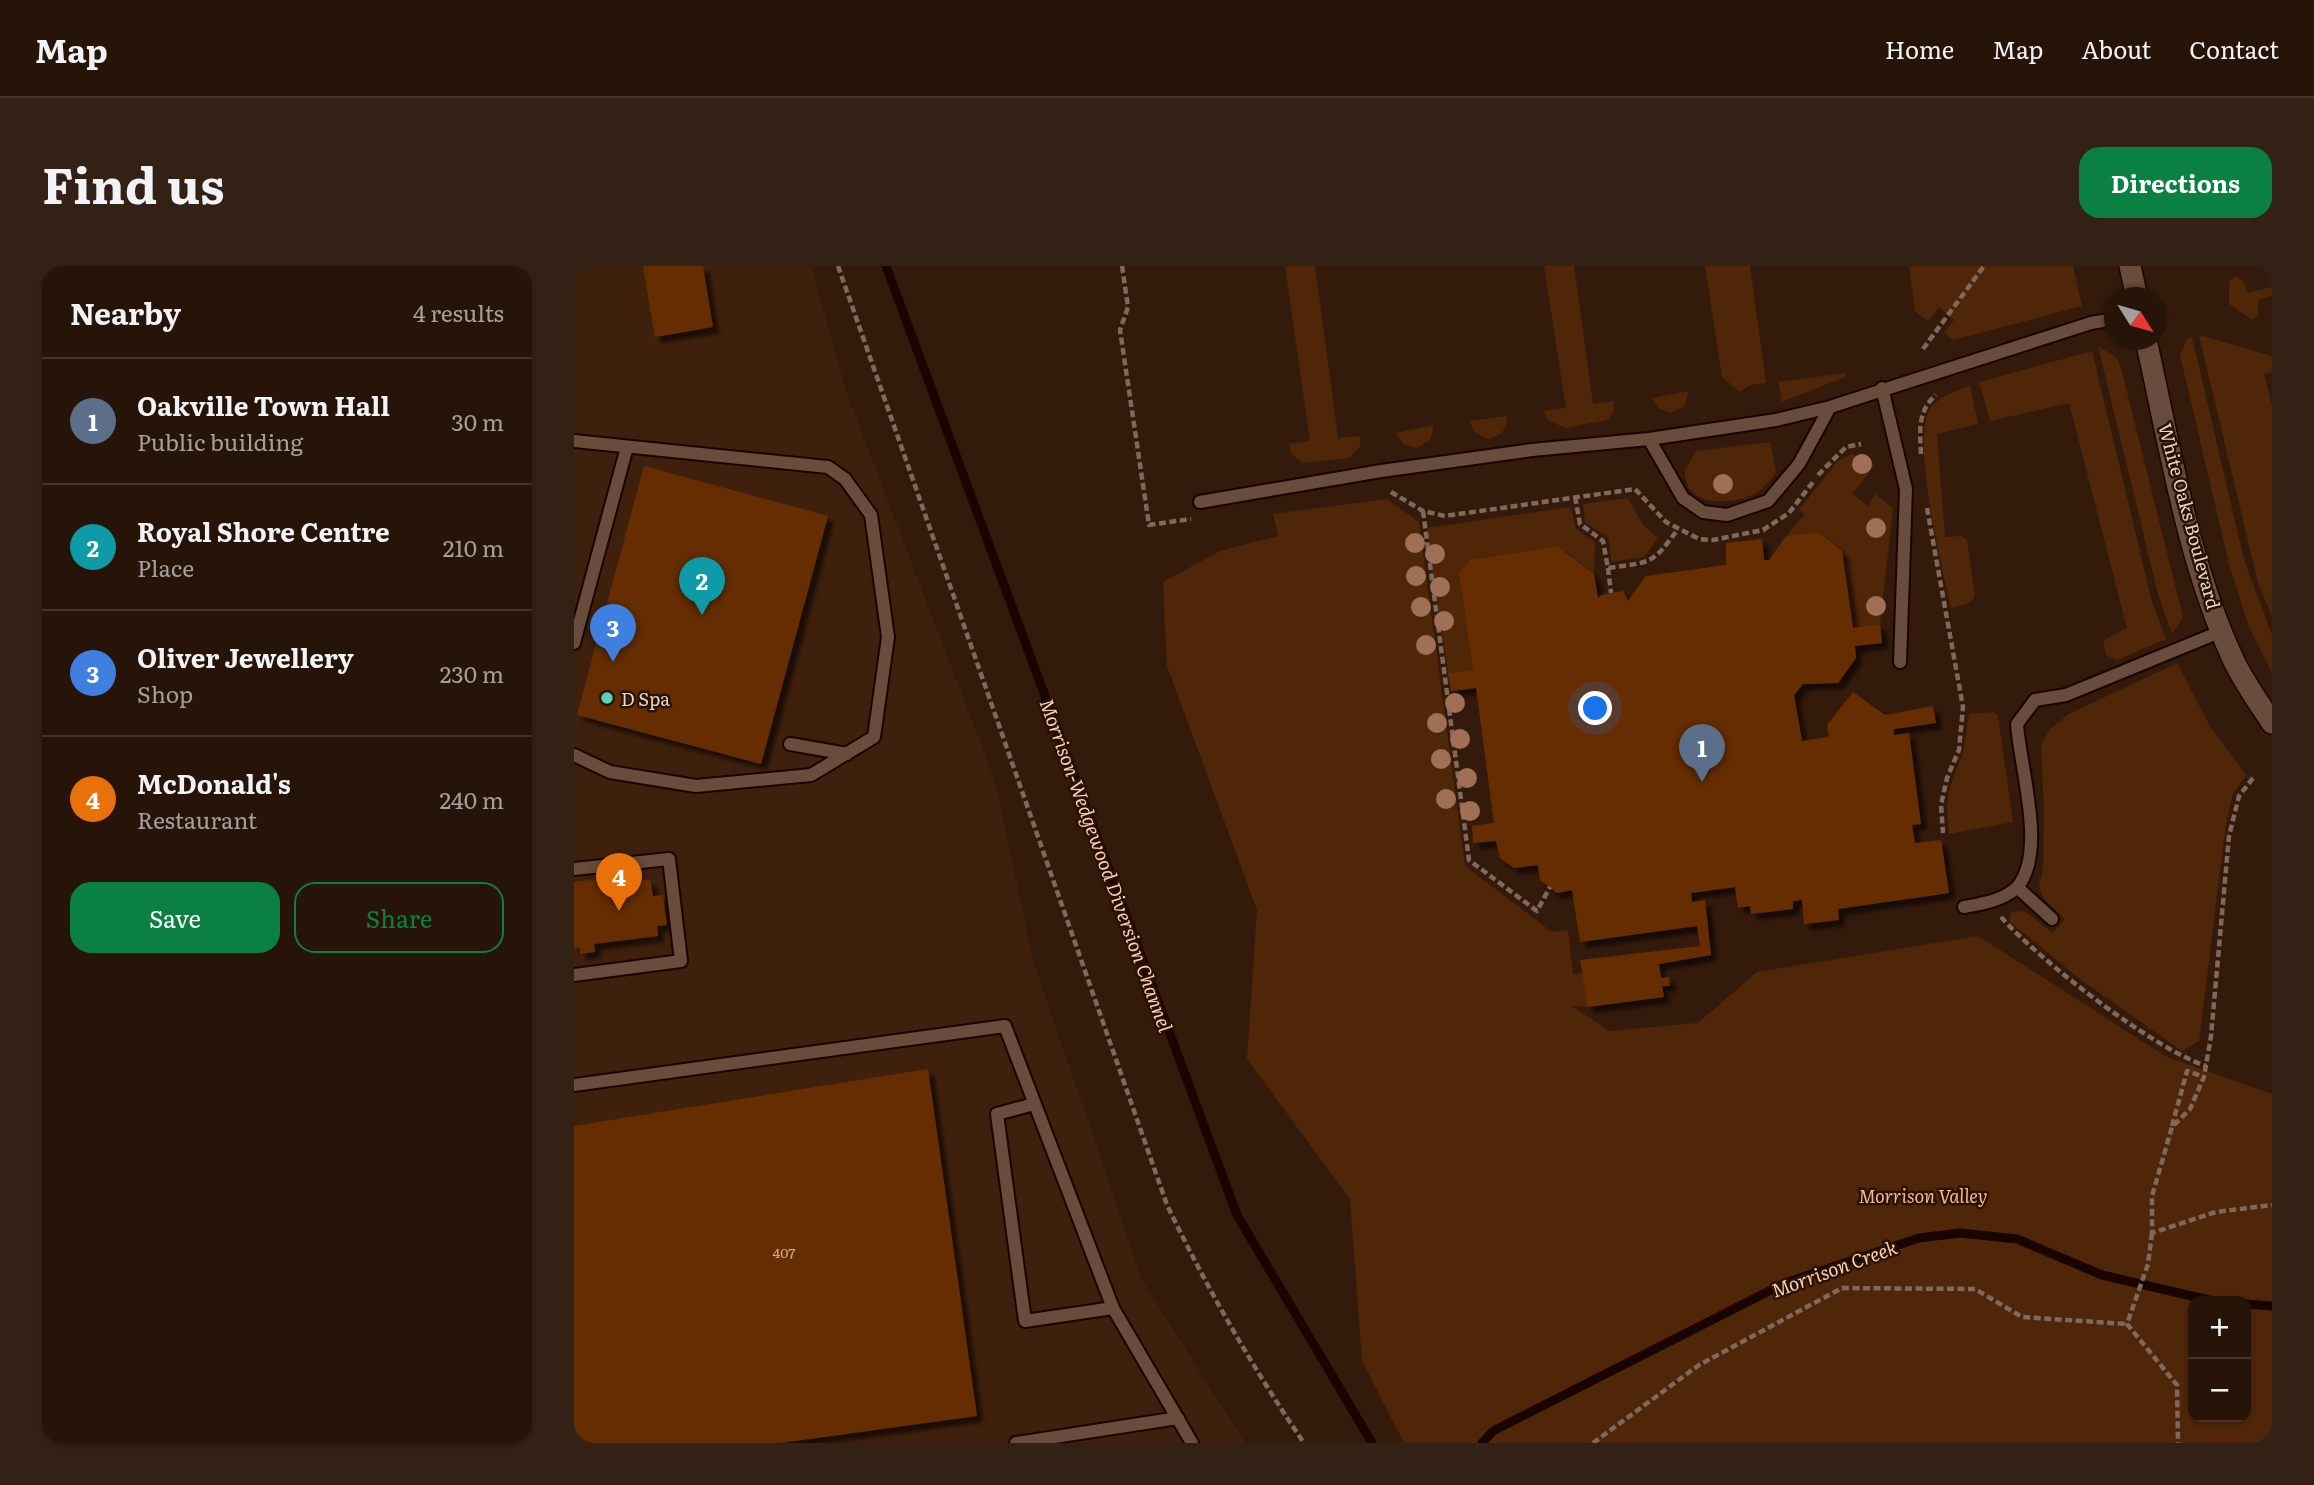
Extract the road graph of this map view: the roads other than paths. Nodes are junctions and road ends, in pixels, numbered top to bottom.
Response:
1 (2130, 266) edge
2 (2135, 287) edge
3 (2104, 321) edge
4 (2148, 350) edge
5 (1882, 388) junction
6 (1830, 407) junction
7 (1649, 439) junction
8 (574, 441) edge
9 (627, 447) junction
10 (1200, 502) dead end
11 (2222, 631) junction
12 (574, 643) edge
13 (1900, 662) dead end
14 (2272, 723) edge
15 (790, 744) dead end
16 (847, 754) junction
17 (574, 755) edge
18 (574, 869) edge
19 (2017, 887) junction
20 (1964, 907) dead end
21 (2052, 919) dead end
22 (574, 975) edge
23 (574, 1085) edge
24 (1034, 1104) junction
25 (1113, 1308) junction
26 (1178, 1418) junction
27 (1016, 1443) edge
28 (1192, 1443) edge

1 - 2 street
3 - 5 lane
4 - 11 street, White Oaks Boulevard
5 - 6 lane
5 - 13 lane
6 - 7 lane
6 - 7 lane
7 - 10 lane
8 - 9 lane
9 - 12 lane
9 - 16 lane
11 - 14 street, White Oaks Boulevard
11 - 19 lane
15 - 16 lane
16 - 17 lane
18 - 22 lane
19 - 20 lane
19 - 21 lane
23 - 24 lane
24 - 25 lane
24 - 25 lane
25 - 26 lane
26 - 27 lane
26 - 28 lane

